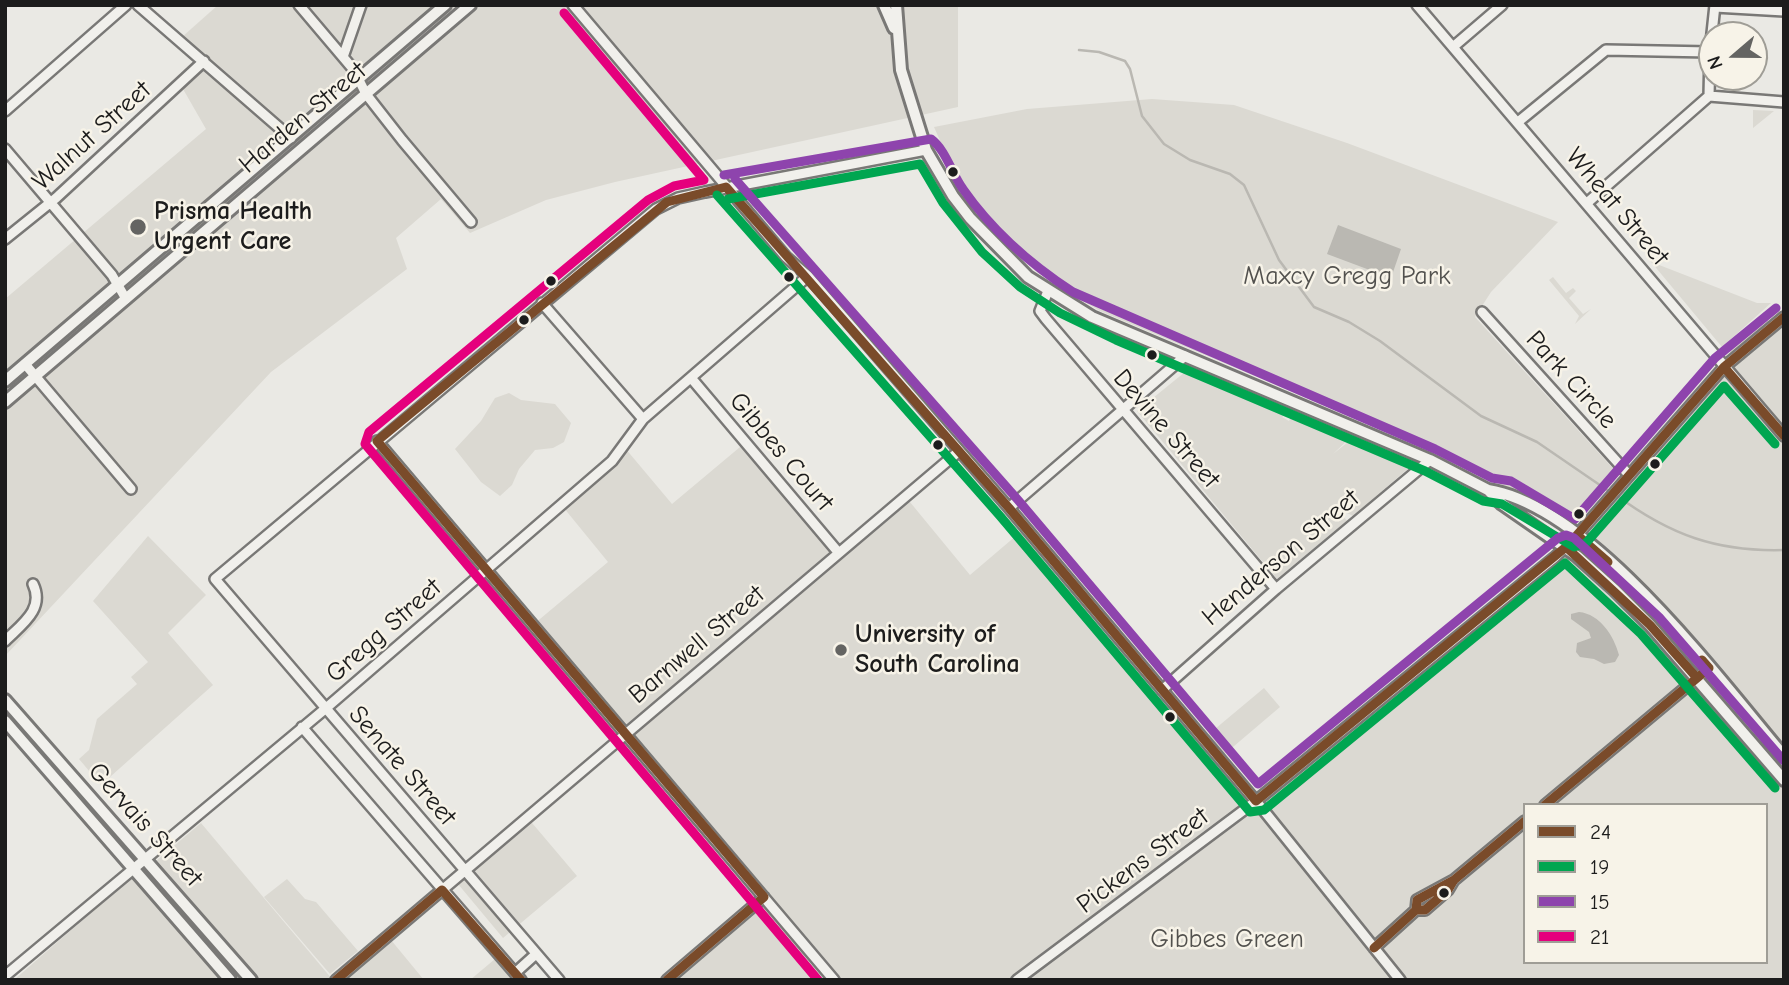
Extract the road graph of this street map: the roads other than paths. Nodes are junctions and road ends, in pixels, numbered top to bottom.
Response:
1 (126, 5) edge
2 (138, 5) edge
3 (299, 5) edge
4 (361, 5) edge
5 (445, 5) edge
6 (470, 5) edge
7 (573, 5) edge
8 (884, 5) edge
9 (896, 5) edge
10 (1417, 5) edge
11 (1502, 5) edge
12 (1715, 6) edge
13 (1784, 11) edge
14 (896, 34) junction
15 (1453, 47) junction
16 (1698, 52) edge
17 (343, 57) junction
18 (204, 61) junction
19 (360, 78) junction
20 (1709, 91) edge
21 (366, 94) junction
22 (1709, 96) junction
23 (1784, 102) edge
24 (5, 111) edge
25 (1518, 122) junction
26 (291, 138) junction
27 (5, 149) edge
28 (926, 150) junction
29 (726, 187) junction
30 (51, 203) junction
31 (1587, 203) junction
32 (471, 222) dead end
33 (5, 239) edge
34 (808, 276) junction
35 (119, 284) junction
36 (1048, 291) junction
37 (126, 299) junction
38 (542, 303) junction
39 (1482, 312) dead end
40 (1784, 317) edge
41 (1185, 356) junction
42 (25, 364) junction
43 (1724, 367) junction
44 (36, 377) junction
45 (692, 379) junction
46 (5, 381) edge
47 (5, 402) edge
48 (1125, 410) junction
49 (643, 419) junction
50 (1784, 436) edge
51 (377, 441) junction
52 (958, 452) junction
53 (1430, 460) junction
54 (1629, 475) junction
55 (131, 489) dead end
56 (1489, 490) junction
57 (1009, 508) junction
58 (1577, 535) junction
59 (1566, 547) junction
60 (838, 552) junction
61 (486, 570) junction
62 (33, 584) dead end
63 (1276, 589) junction
64 (5, 641) edge
65 (1709, 668) junction
66 (1697, 678) junction
67 (1161, 690) junction
68 (5, 700) edge
69 (325, 709) junction
70 (5, 721) edge
71 (302, 727) junction
72 (625, 733) junction
73 (1784, 755) edge
74 (1784, 780) edge
75 (1256, 801) junction
76 (1547, 803) edge
77 (1523, 823) edge
78 (146, 858) junction
79 (134, 868) junction
80 (465, 870) junction
81 (442, 890) junction
82 (764, 897) junction
83 (1374, 948) junction
84 (536, 954) junction
85 (5, 976) edge
86 (518, 976) edge
87 (230, 980) edge
88 (251, 980) edge
89 (335, 980) edge
90 (559, 980) edge
91 (667, 980) edge
92 (834, 980) edge
93 (1017, 980) edge
94 (1400, 980) edge

1 - 24 street
2 - 18 street
3 - 17 street
4 - 17 street
5 - 19 main road, Harden Street
6 - 21 main road, Harden Street
7 - 29 street
8 - 14 main road
9 - 14 main road
10 - 15 street, Wheat Street
11 - 15 street
12 - 13 street
14 - 28 main road
15 - 25 street, Wheat Street
16 - 25 street
17 - 19 street
18 - 26 street
18 - 30 street, Walnut Street
19 - 21 street
19 - 26 main road, Harden Street
20 - 22 street
21 - 32 street
21 - 37 main road, Harden Street
22 - 23 street
22 - 31 street
25 - 31 street, Wheat Street
26 - 35 main road, Harden Street
27 - 30 street
28 - 29 street
28 - 36 main road
29 - 34 street
29 - 38 street
30 - 33 street, Walnut Street
30 - 35 street
31 - 43 street, Wheat Street
34 - 45 street, Gregg Street
34 - 52 street
35 - 37 street
35 - 42 main road, Harden Street
36 - 41 main road
36 - 48 street, Devine Street
37 - 44 main road, Harden Street
38 - 49 street
38 - 51 street
39 - 54 street, Park Circle
40 - 43 street, Pickens Street
41 - 48 street
41 - 53 main road
42 - 44 street
42 - 46 main road, Harden Street
43 - 50 street, Wheat Street
43 - 54 street, Pickens Street
44 - 47 main road, Harden Street
44 - 55 street
45 - 49 street, Gregg Street
45 - 60 street, Gibbes Court
48 - 57 street
48 - 63 street, Devine Street
49 - 61 street, Gregg Street
51 - 61 street
51 - 69 street, Senate Street
52 - 57 street
52 - 60 street, Barnwell Street
53 - 56 main road
53 - 63 street, Henderson Street
54 - 58 street, Pickens Street
56 - 58 main road
56 - 59 main road
57 - 67 street
58 - 59 street, Pickens Street
58 - 65 main road
59 - 66 main road
59 - 75 street, Pickens Street
60 - 72 street, Barnwell Street
61 - 69 street, Gregg Street
61 - 72 street
62 - 64 street
63 - 67 street, Henderson Street
65 - 66 street
65 - 73 main road
66 - 74 main road
66 - 76 street
67 - 75 street
68 - 78 main road, Gervais Street
69 - 71 street, Gregg Street
69 - 80 street, Senate Street
70 - 79 main road, Gervais Street
71 - 78 street, Gregg Street
71 - 81 street, Senate Street
72 - 80 street, Barnwell Street
72 - 82 street
75 - 83 street
75 - 93 street, Pickens Street
77 - 83 street
78 - 79 street, Gregg Street
78 - 88 main road, Gervais Street
79 - 85 street, Gregg Street
79 - 87 main road, Gervais Street
80 - 81 street, Barnwell Street
80 - 84 street, Senate Street
81 - 86 street, Senate Street
81 - 89 street, Barnwell Street
82 - 91 street
82 - 92 street
83 - 94 street
84 - 86 street
84 - 90 street, Senate Street

